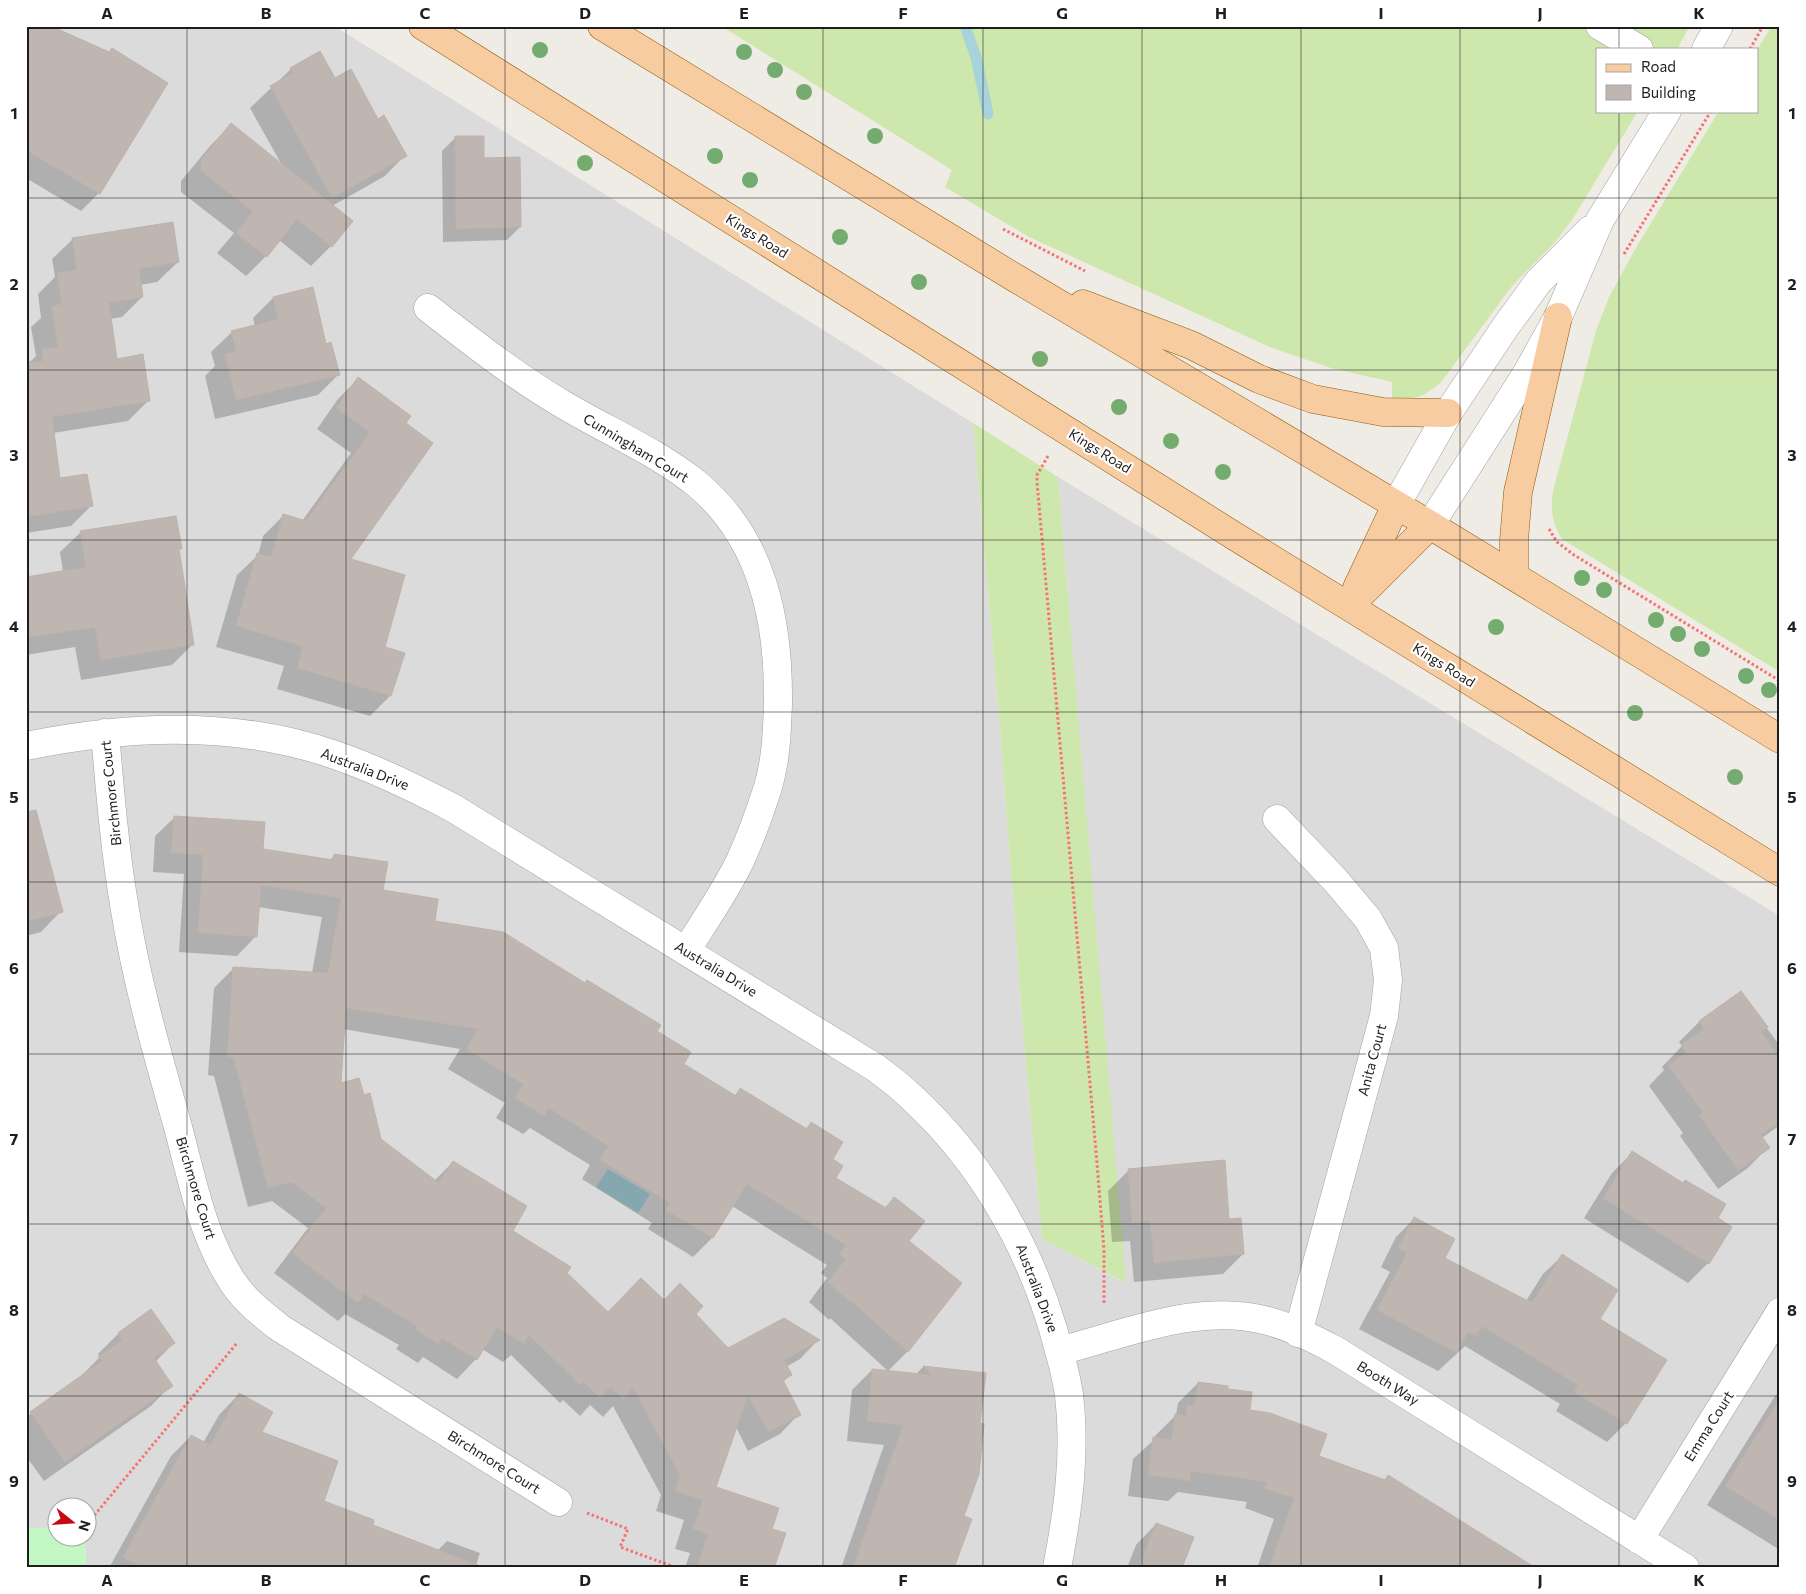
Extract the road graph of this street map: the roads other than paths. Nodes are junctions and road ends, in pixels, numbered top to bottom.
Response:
1 (423, 26) edge
2 (602, 26) edge
3 (1600, 26) edge
4 (1720, 26) edge
5 (1637, 48) edge
6 (1707, 48) edge
7 (1666, 112) edge
8 (1600, 220) junction
9 (1017, 279) junction
10 (428, 308) dead end
11 (1558, 317) junction
12 (1448, 413) junction
13 (1396, 505) junction
14 (1430, 525) junction
15 (1514, 576) junction
16 (1349, 606) junction
17 (105, 733) junction
18 (1780, 739) edge
19 (26, 746) edge
20 (1277, 819) dead end
21 (1780, 872) edge
22 (686, 951) junction
23 (1780, 1312) edge
24 (1298, 1333) junction
25 (1059, 1351) junction
26 (558, 1502) road end
27 (1639, 1540) junction
28 (1057, 1568) edge
29 (1685, 1568) edge

1 - 16 main road, Kings Road
2 - 9 main road
3 - 5 street
4 - 6 street
7 - 8 street
8 - 11 street
8 - 12 street
9 - 12 main road
9 - 13 main road
10 - 22 street, Cunningham Court
11 - 14 street
11 - 15 main road
12 - 13 street
13 - 14 main road
13 - 16 main road
14 - 15 main road
14 - 16 main road
15 - 18 main road
16 - 21 main road, Kings Road
17 - 19 street, Australia Drive
17 - 22 street, Australia Drive
17 - 26 street, Birchmore Court
20 - 24 street, Anita Court
22 - 25 street, Australia Drive
23 - 27 street, Emma Court
24 - 25 street, Booth Way
24 - 27 street, Booth Way
25 - 28 street, Australia Drive
27 - 29 street, Booth Way

